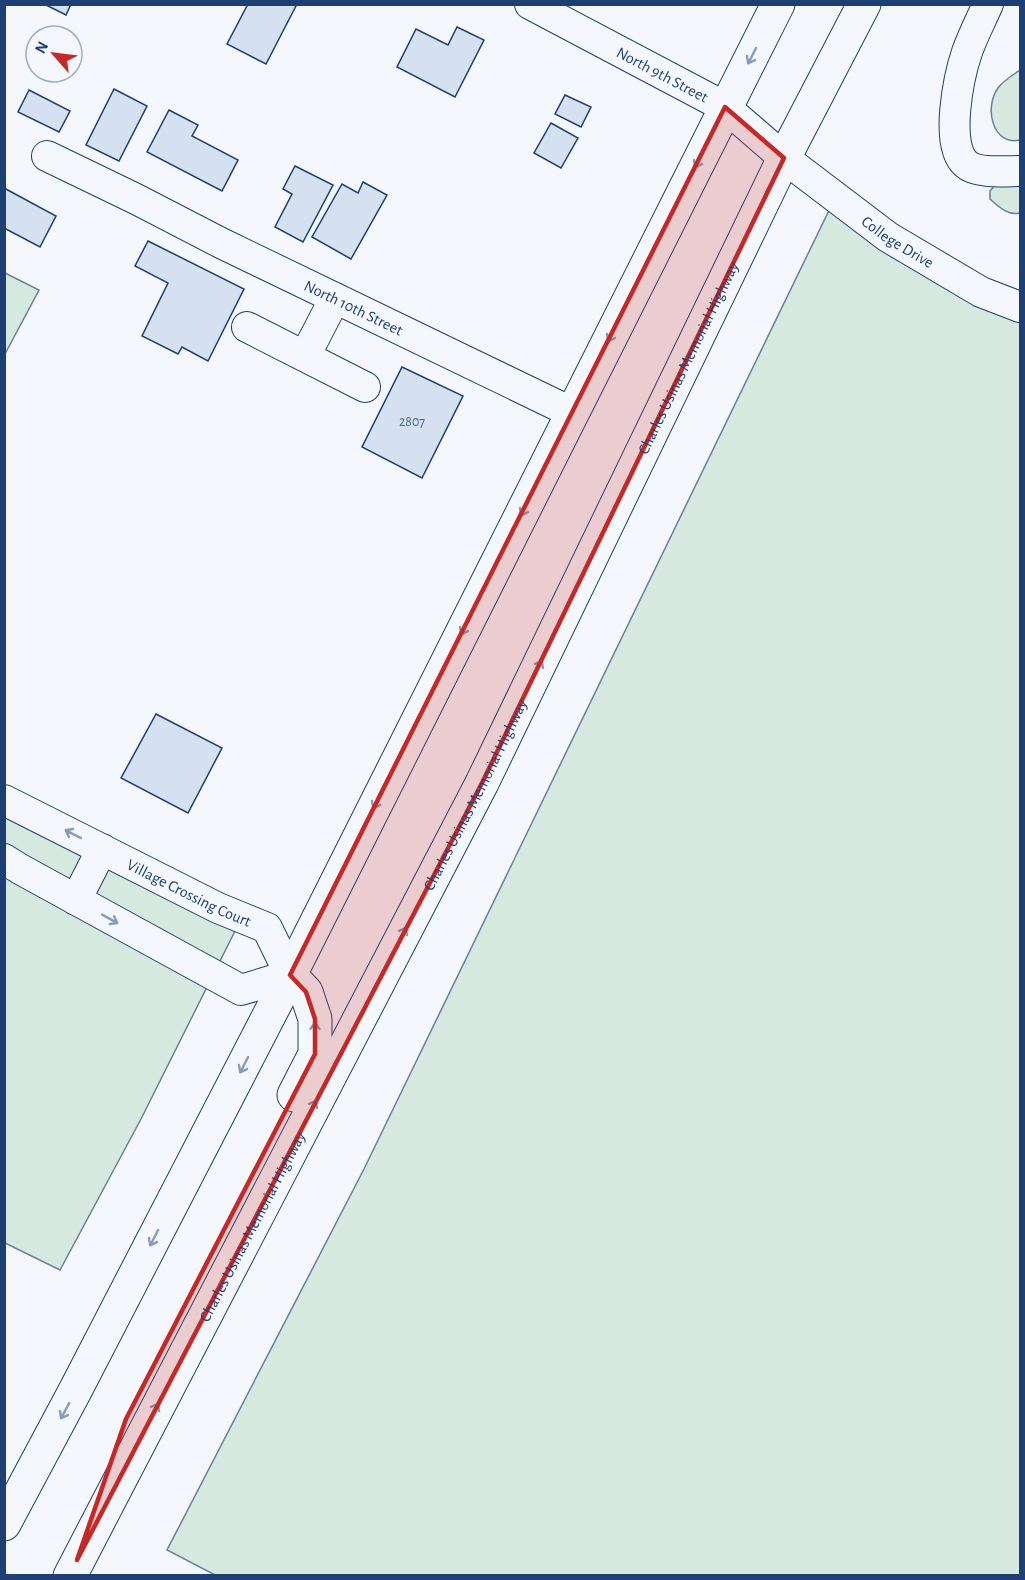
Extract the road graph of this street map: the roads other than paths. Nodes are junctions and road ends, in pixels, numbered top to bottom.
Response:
1 (530, 4) edge
2 (778, 4) edge
3 (864, 4) edge
4 (988, 4) edge
5 (725, 107) junction
6 (46, 156) dead end
7 (784, 158) junction
8 (1020, 171) edge
9 (335, 298) junction
10 (1020, 308) edge
11 (247, 327) dead end
12 (305, 356) junction
13 (365, 387) dead end
14 (573, 413) junction
15 (4, 800) edge
16 (102, 849) junction
17 (4, 859) edge
18 (76, 900) junction
19 (290, 975) junction
20 (4, 1524) edge
21 (73, 1568) edge

1 - 5 street, North 9th Street
2 -> 5 highway
3 - 7 highway, Charles Usinas Memorial Highway
4 - 8 street
5 - 7 street, North 9th Street
5 -> 14 highway
6 - 9 street, North 10th Street
7 - 10 street, College Drive
21 -> 7 highway, Charles Usinas Memorial Highway
9 - 12 street
9 - 14 street, North 10th Street
11 - 12 street
12 - 13 street
14 -> 19 highway
16 -> 15 street, Village Crossing Court
16 - 18 street
16 - 19 street, Village Crossing Court
17 - 18 street
18 -> 19 street
19 -> 20 highway
21 -> 19 highway

